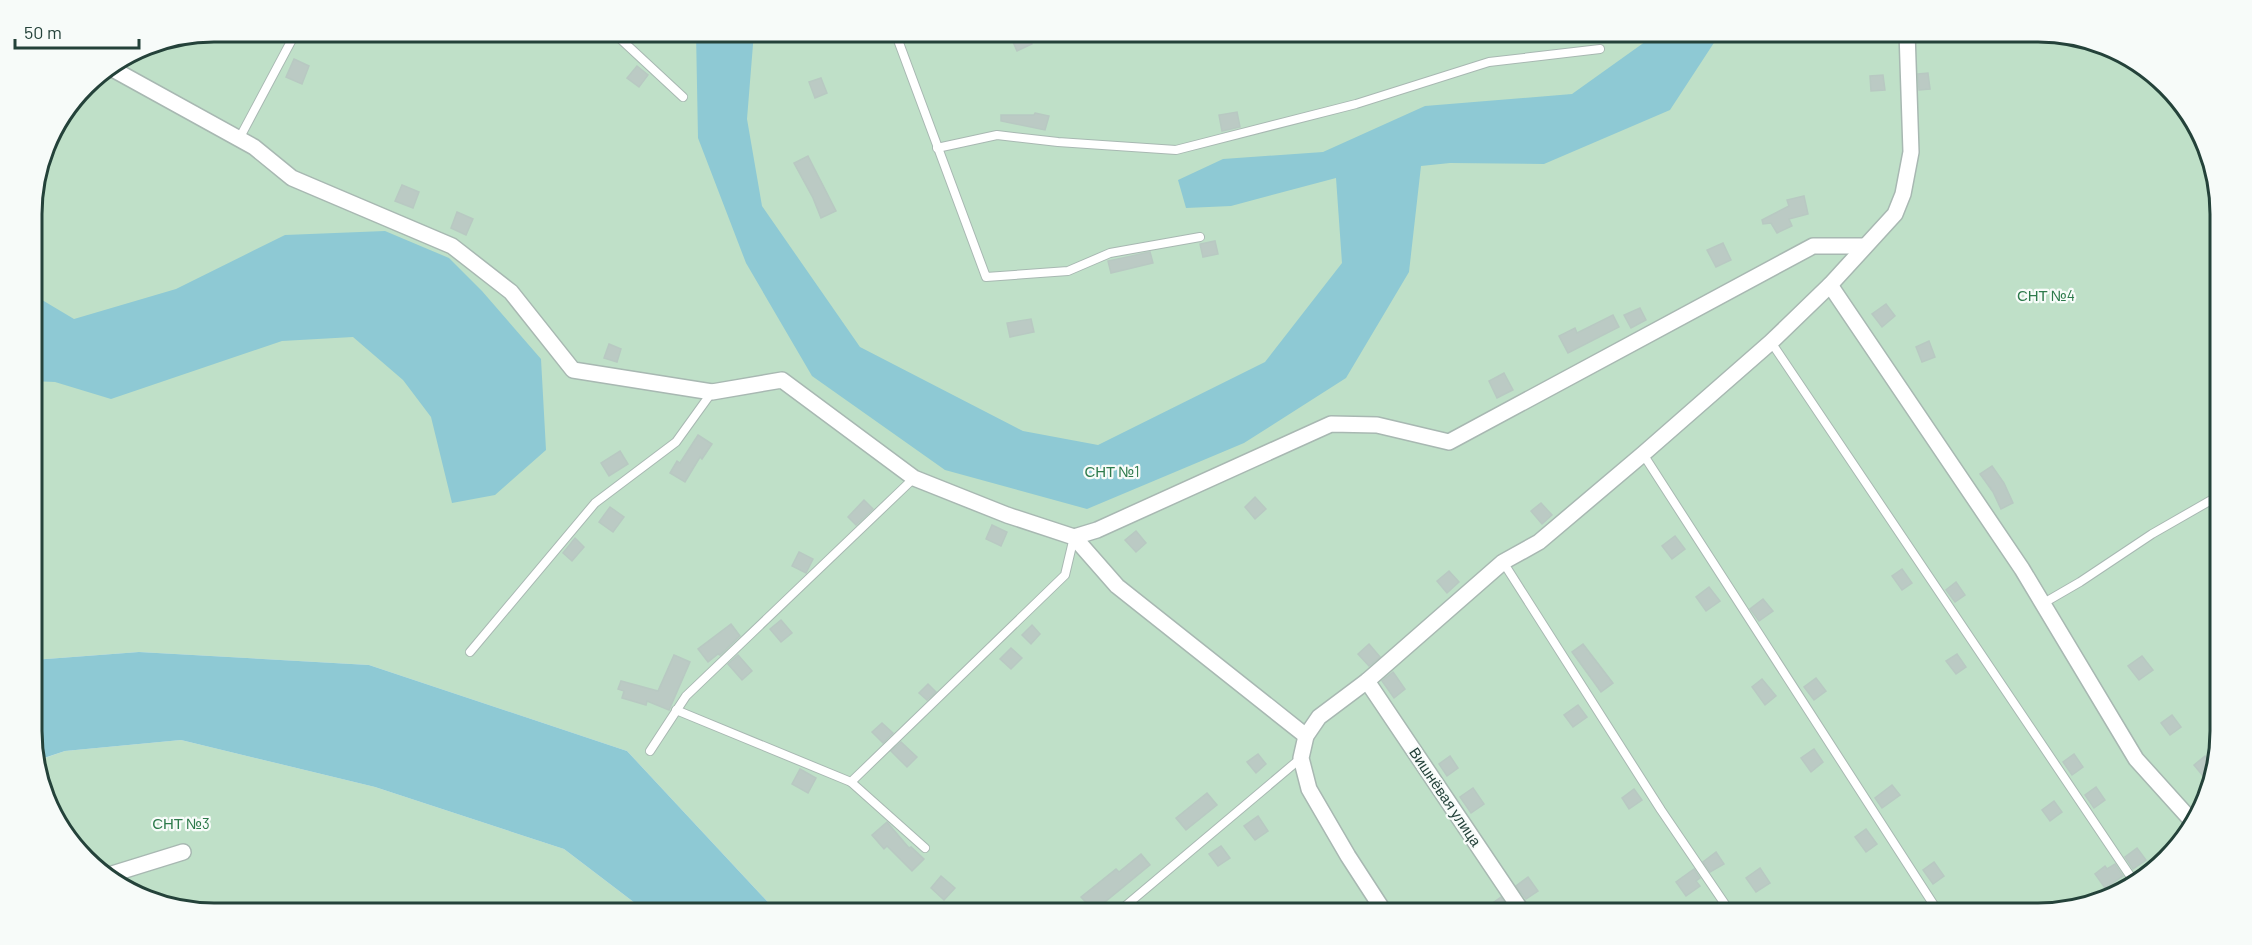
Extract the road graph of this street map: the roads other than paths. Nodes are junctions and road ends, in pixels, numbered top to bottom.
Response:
1 (291, 42) edge
2 (624, 42) edge
3 (899, 42) edge
4 (1907, 42) edge
5 (1600, 49) dead end
6 (118, 72) edge
7 (683, 97) dead end
8 (239, 139) junction
9 (938, 148) junction
10 (1200, 237) dead end
11 (1865, 246) junction
12 (1830, 285) junction
13 (1771, 342) junction
14 (712, 392) junction
15 (1643, 454) junction
16 (914, 478) junction
17 (2210, 501) edge
18 (1074, 537) junction
19 (1503, 562) junction
20 (2042, 604) junction
21 (470, 651) dead end
22 (1367, 681) junction
23 (676, 710) junction
24 (1306, 736) junction
25 (650, 751) dead end
26 (1301, 758) junction
27 (851, 782) junction
28 (2187, 816) edge
29 (925, 848) dead end
30 (183, 852) dead end
31 (117, 872) edge
32 (2130, 876) edge
33 (1129, 903) edge
34 (1379, 903) edge
35 (1516, 903) edge
36 (1724, 903) edge
37 (1933, 903) edge

1 - 8 lane
2 - 7 lane
3 - 9 lane
4 - 11 street
5 - 9 lane
6 - 8 street
8 - 14 street
9 - 10 lane
11 - 12 street
11 - 18 street
12 - 13 street
12 - 20 street
13 - 15 street
13 - 32 lane
14 - 16 street
14 - 21 lane
15 - 19 street
15 - 37 lane
16 - 18 street
16 - 23 lane
17 - 20 lane
18 - 24 street
18 - 27 lane
19 - 22 street
19 - 36 lane
20 - 28 street
22 - 24 street
22 - 35 street, Вишнёвая улица
23 - 25 lane
23 - 27 lane
24 - 26 street
26 - 33 lane
26 - 34 street
27 - 29 lane
30 - 31 street

